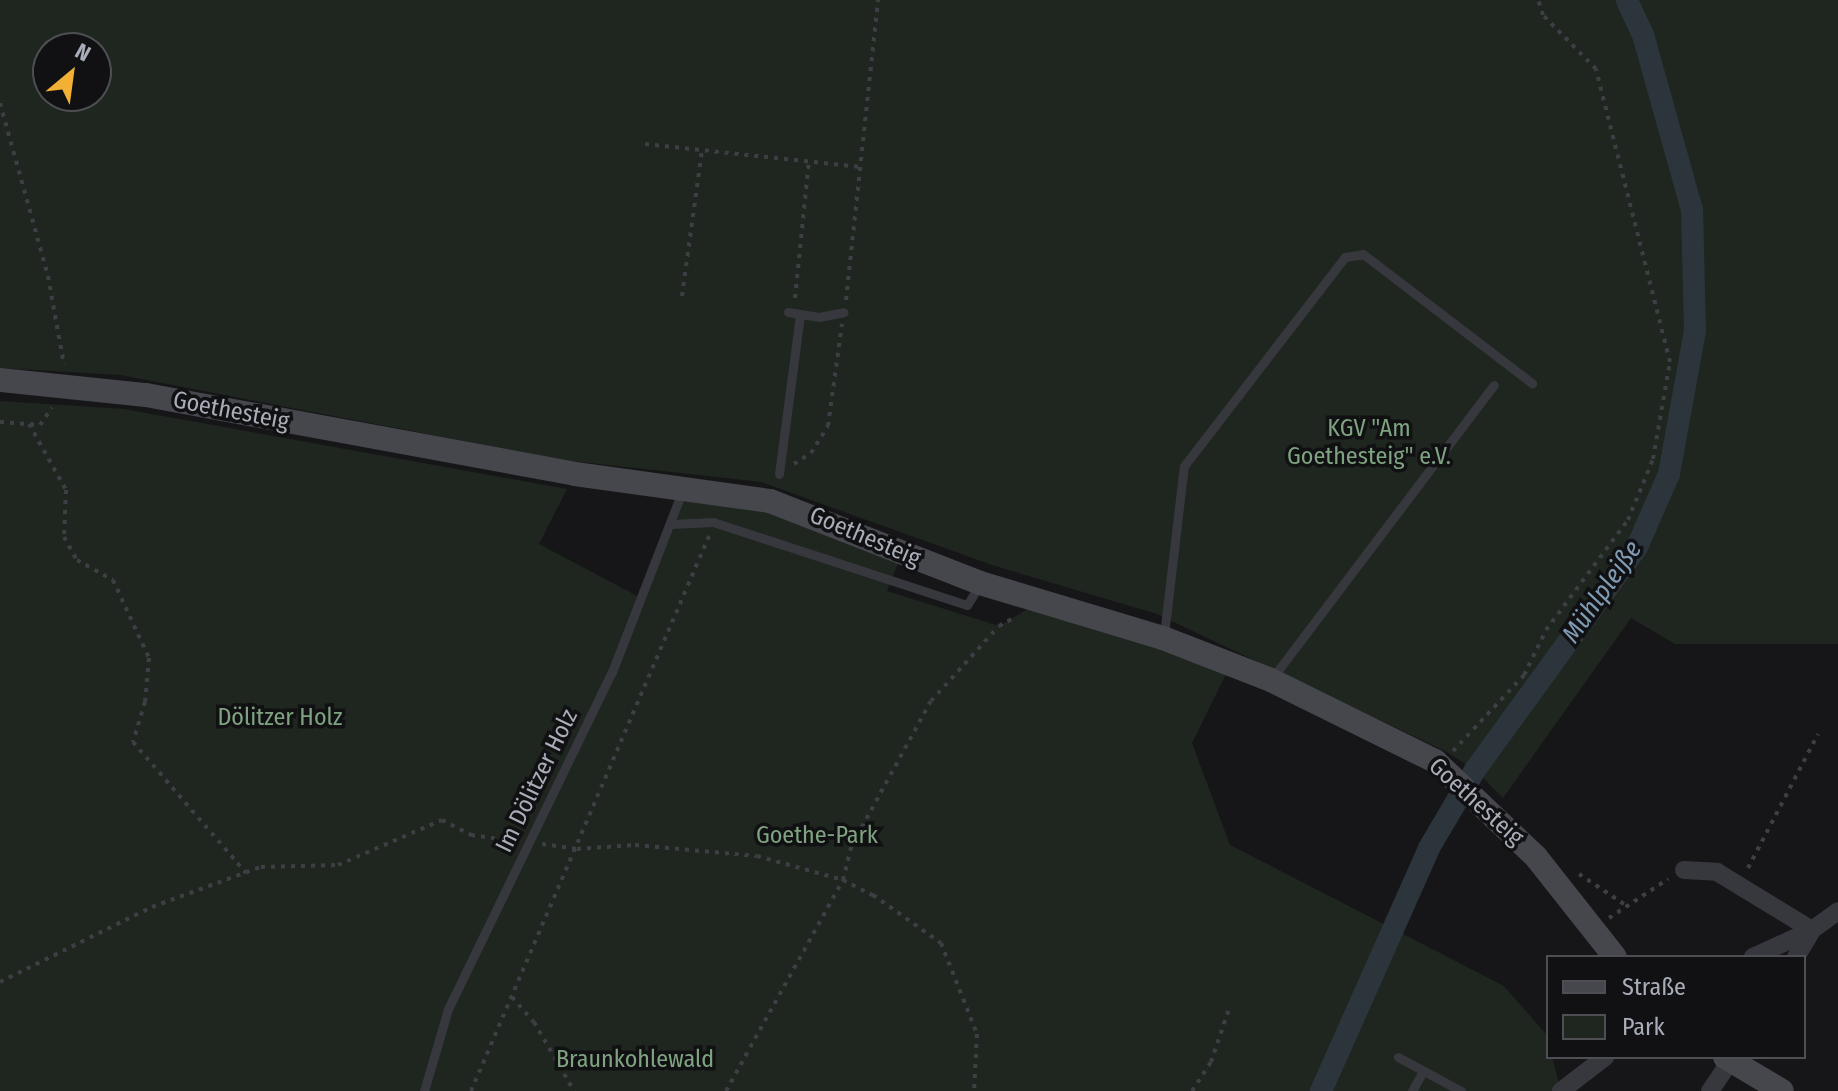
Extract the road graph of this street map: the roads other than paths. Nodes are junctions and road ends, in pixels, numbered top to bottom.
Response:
1 (844, 312) road end
2 (0, 380) edge
3 (1532, 383) dead end
4 (1494, 385) dead end
5 (779, 474) road end
6 (684, 487) junction
7 (671, 524) junction
8 (980, 583) junction
9 (1163, 638) junction
10 (1271, 680) junction
11 (1684, 870) road end
12 (1838, 911) edge
13 (1812, 930) junction
14 (1614, 955) edge
15 (1757, 955) edge
16 (1797, 955) edge
17 (1398, 1057) dead end
18 (1602, 1059) edge
19 (1729, 1059) edge
20 (1732, 1059) edge
21 (1423, 1071) junction
22 (1444, 1087) edge
23 (424, 1091) edge
24 (1412, 1091) edge
25 (1461, 1091) edge
26 (1561, 1091) edge
27 (1710, 1091) edge
28 (1782, 1091) edge

1 - 5 lane
2 - 6 main road, Goethesteig
3 - 9 lane
4 - 10 lane
6 - 7 lane, Im Dölitzer Holz
6 - 8 main road, Goethesteig
7 - 8 lane
7 - 23 lane, Im Dölitzer Holz
8 - 9 main road, Goethesteig
9 - 10 main road, Goethesteig
10 - 14 main road, Goethesteig
11 - 13 street
12 - 13 street
13 - 15 street
13 - 16 street
17 - 21 lane
18 - 26 street
19 - 27 street
20 - 28 main road
21 - 22 lane
21 - 24 lane
22 - 25 lane

